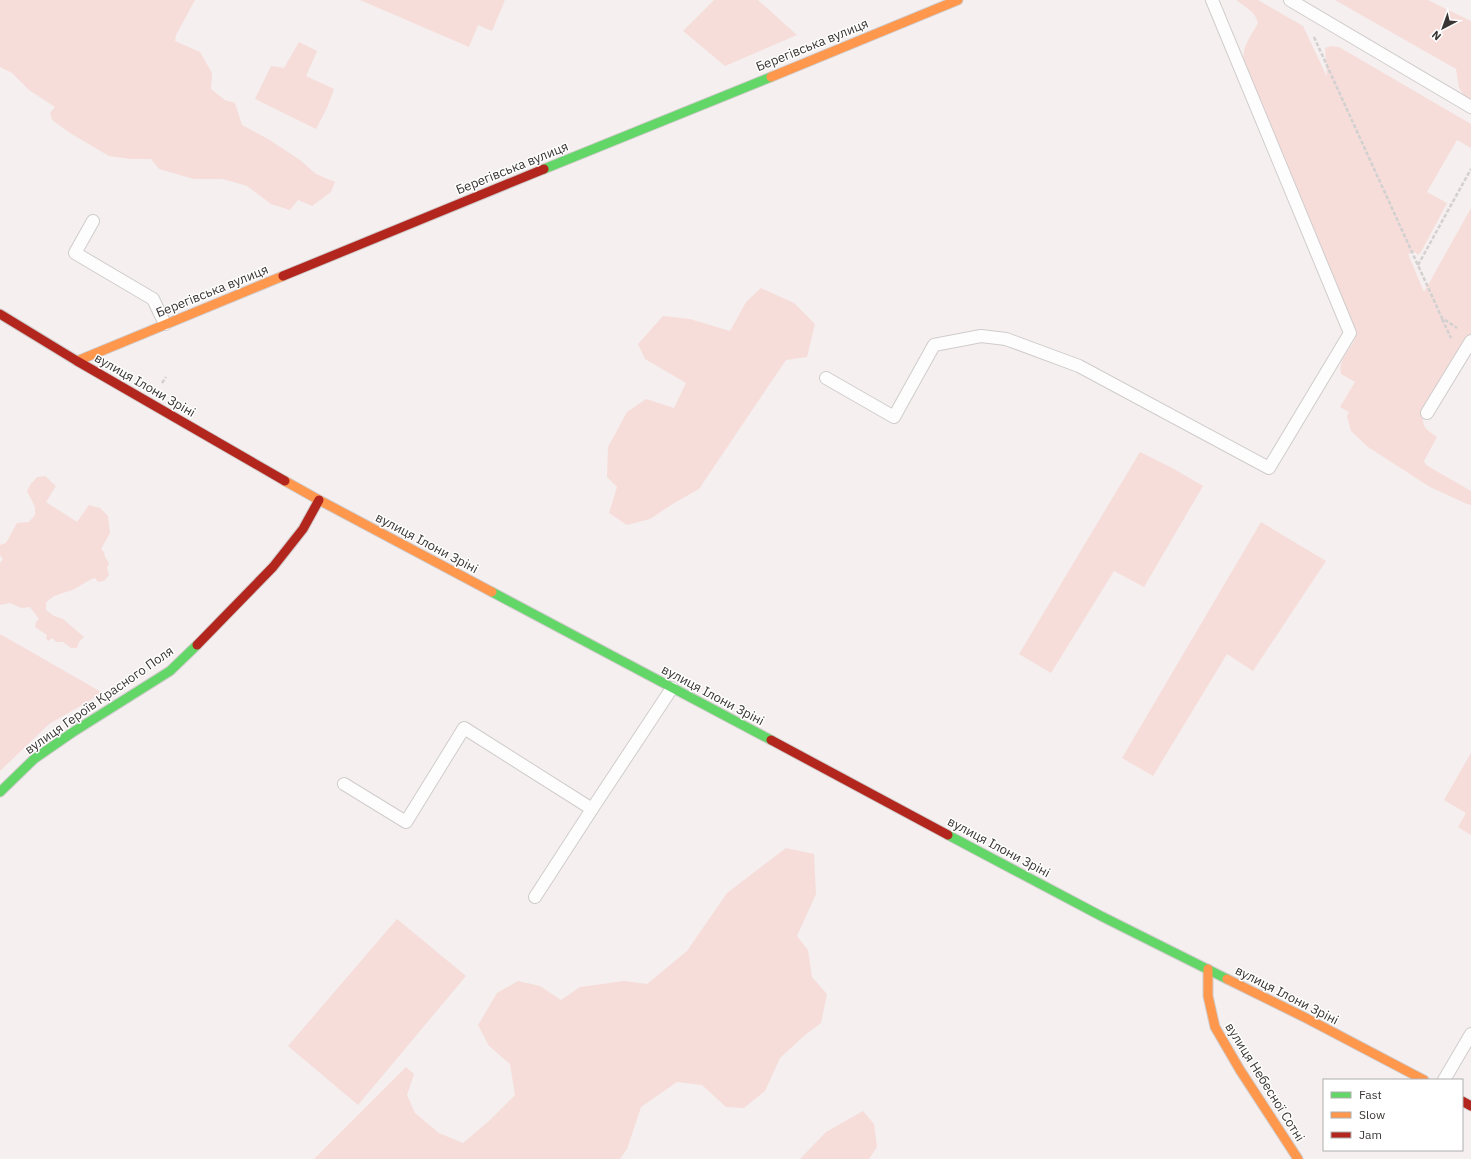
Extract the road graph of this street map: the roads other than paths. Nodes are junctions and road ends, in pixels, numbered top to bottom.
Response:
1 (958, 0) edge
2 (1212, 0) edge
3 (1290, 0) edge
4 (1471, 107) edge
5 (93, 221) dead end
6 (0, 314) edge
7 (165, 324) junction
8 (1471, 340) edge
9 (77, 361) junction
10 (826, 378) dead end
11 (1427, 413) dead end
12 (319, 500) junction
13 (672, 688) junction
14 (344, 784) dead end
15 (0, 792) edge
16 (592, 809) junction
17 (535, 897) dead end
18 (1208, 970) junction
19 (1471, 1034) edge
20 (1422, 1079) edge
21 (1445, 1079) edge
22 (1298, 1159) edge

1 - 7 main road, Берегівська вулиця
2 - 10 lane
3 - 4 lane
5 - 7 lane
6 - 9 main road, вулиця Ілони Зріні
7 - 9 main road, Берегівська вулиця
8 - 11 lane
9 - 12 main road, вулиця Ілони Зріні
12 - 13 main road, вулиця Ілони Зріні
12 - 15 main road, вулиця Героїв Красного Поля
13 - 16 lane
13 - 18 main road, вулиця Ілони Зріні
14 - 16 lane
16 - 17 lane
18 - 20 main road, вулиця Ілони Зріні
18 - 22 main road, вулиця Небесної Сотні
19 - 21 lane

